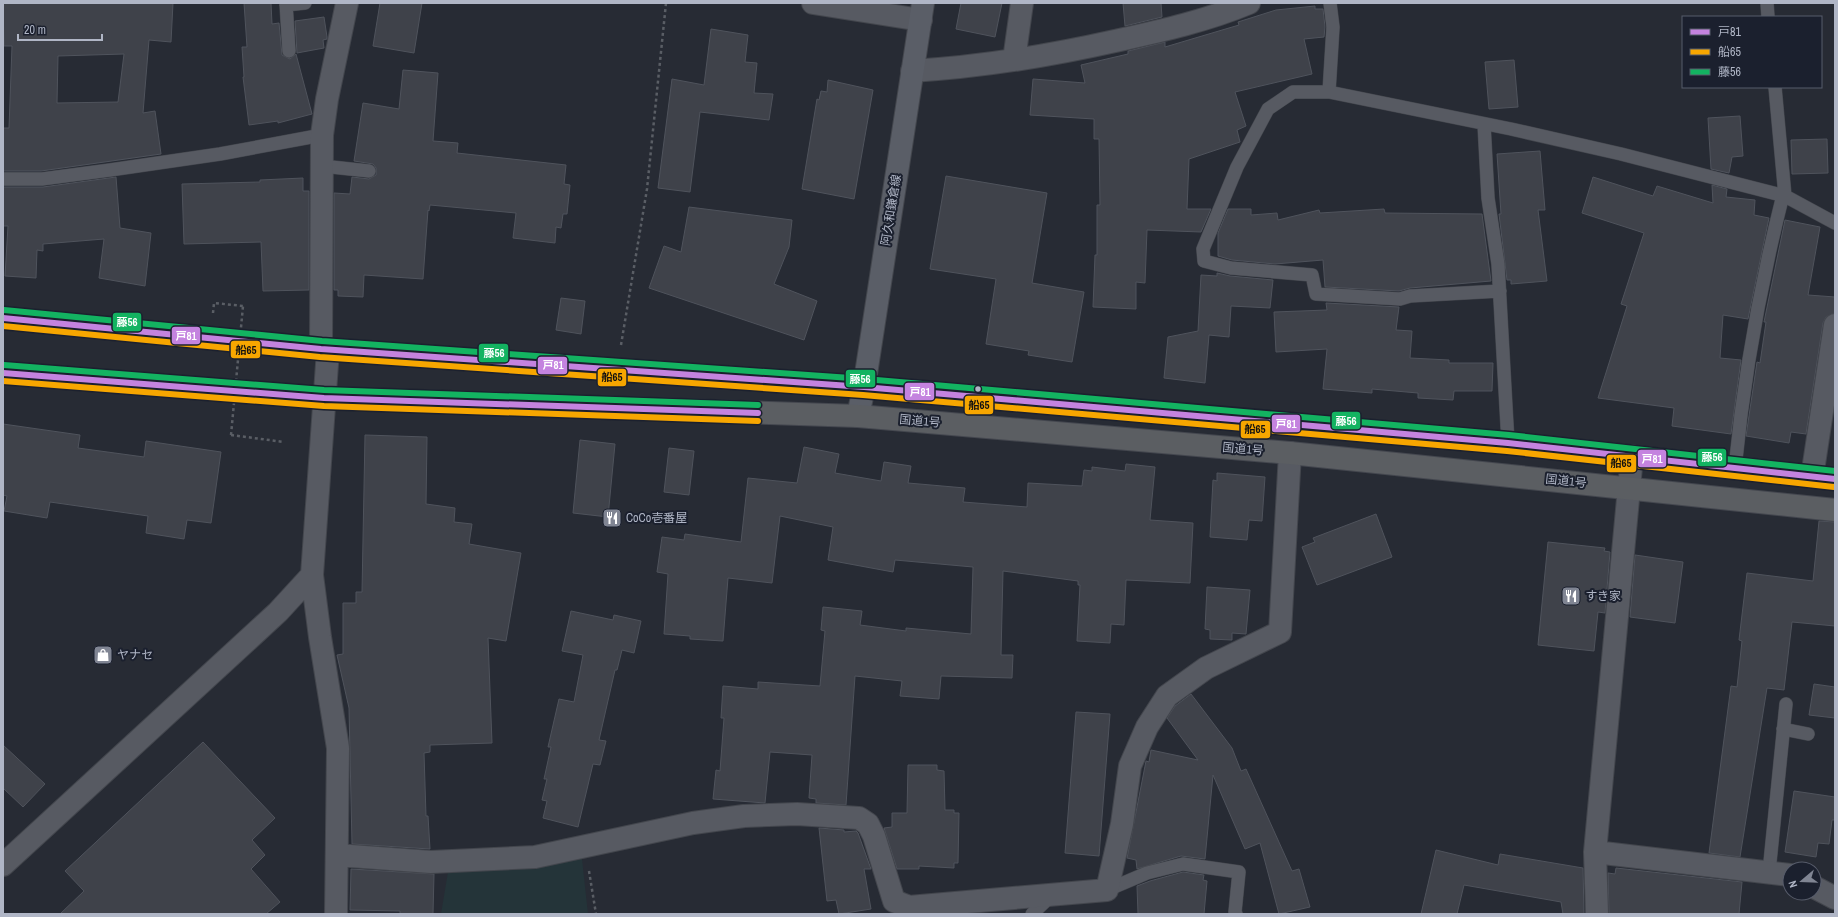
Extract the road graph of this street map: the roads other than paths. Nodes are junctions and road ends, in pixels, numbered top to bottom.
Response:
1 (305, 3) edge
2 (347, 3) edge
3 (813, 3) edge
4 (1022, 3) edge
5 (1249, 3) edge
6 (1330, 3) edge
7 (1767, 3) edge
8 (286, 4) edge
9 (922, 11) edge
10 (1768, 16) edge
11 (288, 51) dead end
12 (1014, 60) junction
13 (912, 72) junction
14 (1775, 88) edge
15 (1329, 92) junction
16 (1484, 124) junction
17 (322, 134) junction
18 (322, 166) junction
19 (369, 171) dead end
20 (3, 179) edge
21 (1784, 196) junction
22 (1835, 223) edge
23 (1500, 291) junction
24 (3, 318) edge
25 (1835, 325) edge
26 (325, 350) junction
27 (3, 373) edge
28 (864, 386) junction
29 (324, 398) junction
30 (858, 416) junction
31 (1508, 443) junction
32 (1290, 453) junction
33 (1632, 456) junction
34 (1735, 468) junction
35 (1812, 477) junction
36 (1835, 479) edge
37 (1629, 487) junction
38 (1835, 510) edge
39 (312, 575) junction
40 (1786, 704) dead end
41 (1783, 729) junction
42 (1808, 734) dead end
43 (1596, 852) junction
44 (337, 855) junction
45 (3, 865) edge
46 (1780, 873) edge
47 (1107, 890) junction
48 (1822, 891) edge
49 (1051, 896) junction
50 (1835, 898) edge
51 (336, 914) edge
52 (1032, 914) edge
53 (1236, 914) edge
54 (1597, 914) edge

1 - 8 lane
2 - 17 street
3 - 9 street
4 - 12 street
5 - 12 street
6 - 15 lane
7 - 10 lane
8 - 11 lane
9 - 13 main road, 阿久和鎌倉線
12 - 13 street
13 - 28 main road, 阿久和鎌倉線
14 - 21 lane
15 - 16 lane
15 - 23 lane
16 - 21 lane
16 - 23 lane
17 - 18 street
17 - 20 lane
18 - 19 lane
18 - 26 street
21 - 22 lane
21 - 34 lane
23 - 31 lane
24 - 26 highway
25 - 35 street
26 - 28 highway
26 - 29 street
27 - 29 highway, 国道1号
28 - 30 main road, 阿久和鎌倉線
28 - 31 highway
29 - 30 highway, 国道1号
29 - 39 street
30 - 32 highway, 国道1号
31 - 33 highway
32 - 37 highway, 国道1号
32 - 47 street
33 - 34 highway
33 - 37 street
34 - 35 highway
35 - 36 highway
37 - 38 highway, 国道1号
37 - 43 street
39 - 44 street
39 - 45 street
40 - 41 lane
41 - 42 lane
41 - 46 lane
43 - 46 street
43 - 54 street
44 - 49 street
44 - 51 street
47 - 49 street
47 - 53 lane
48 - 50 street
49 - 52 lane

